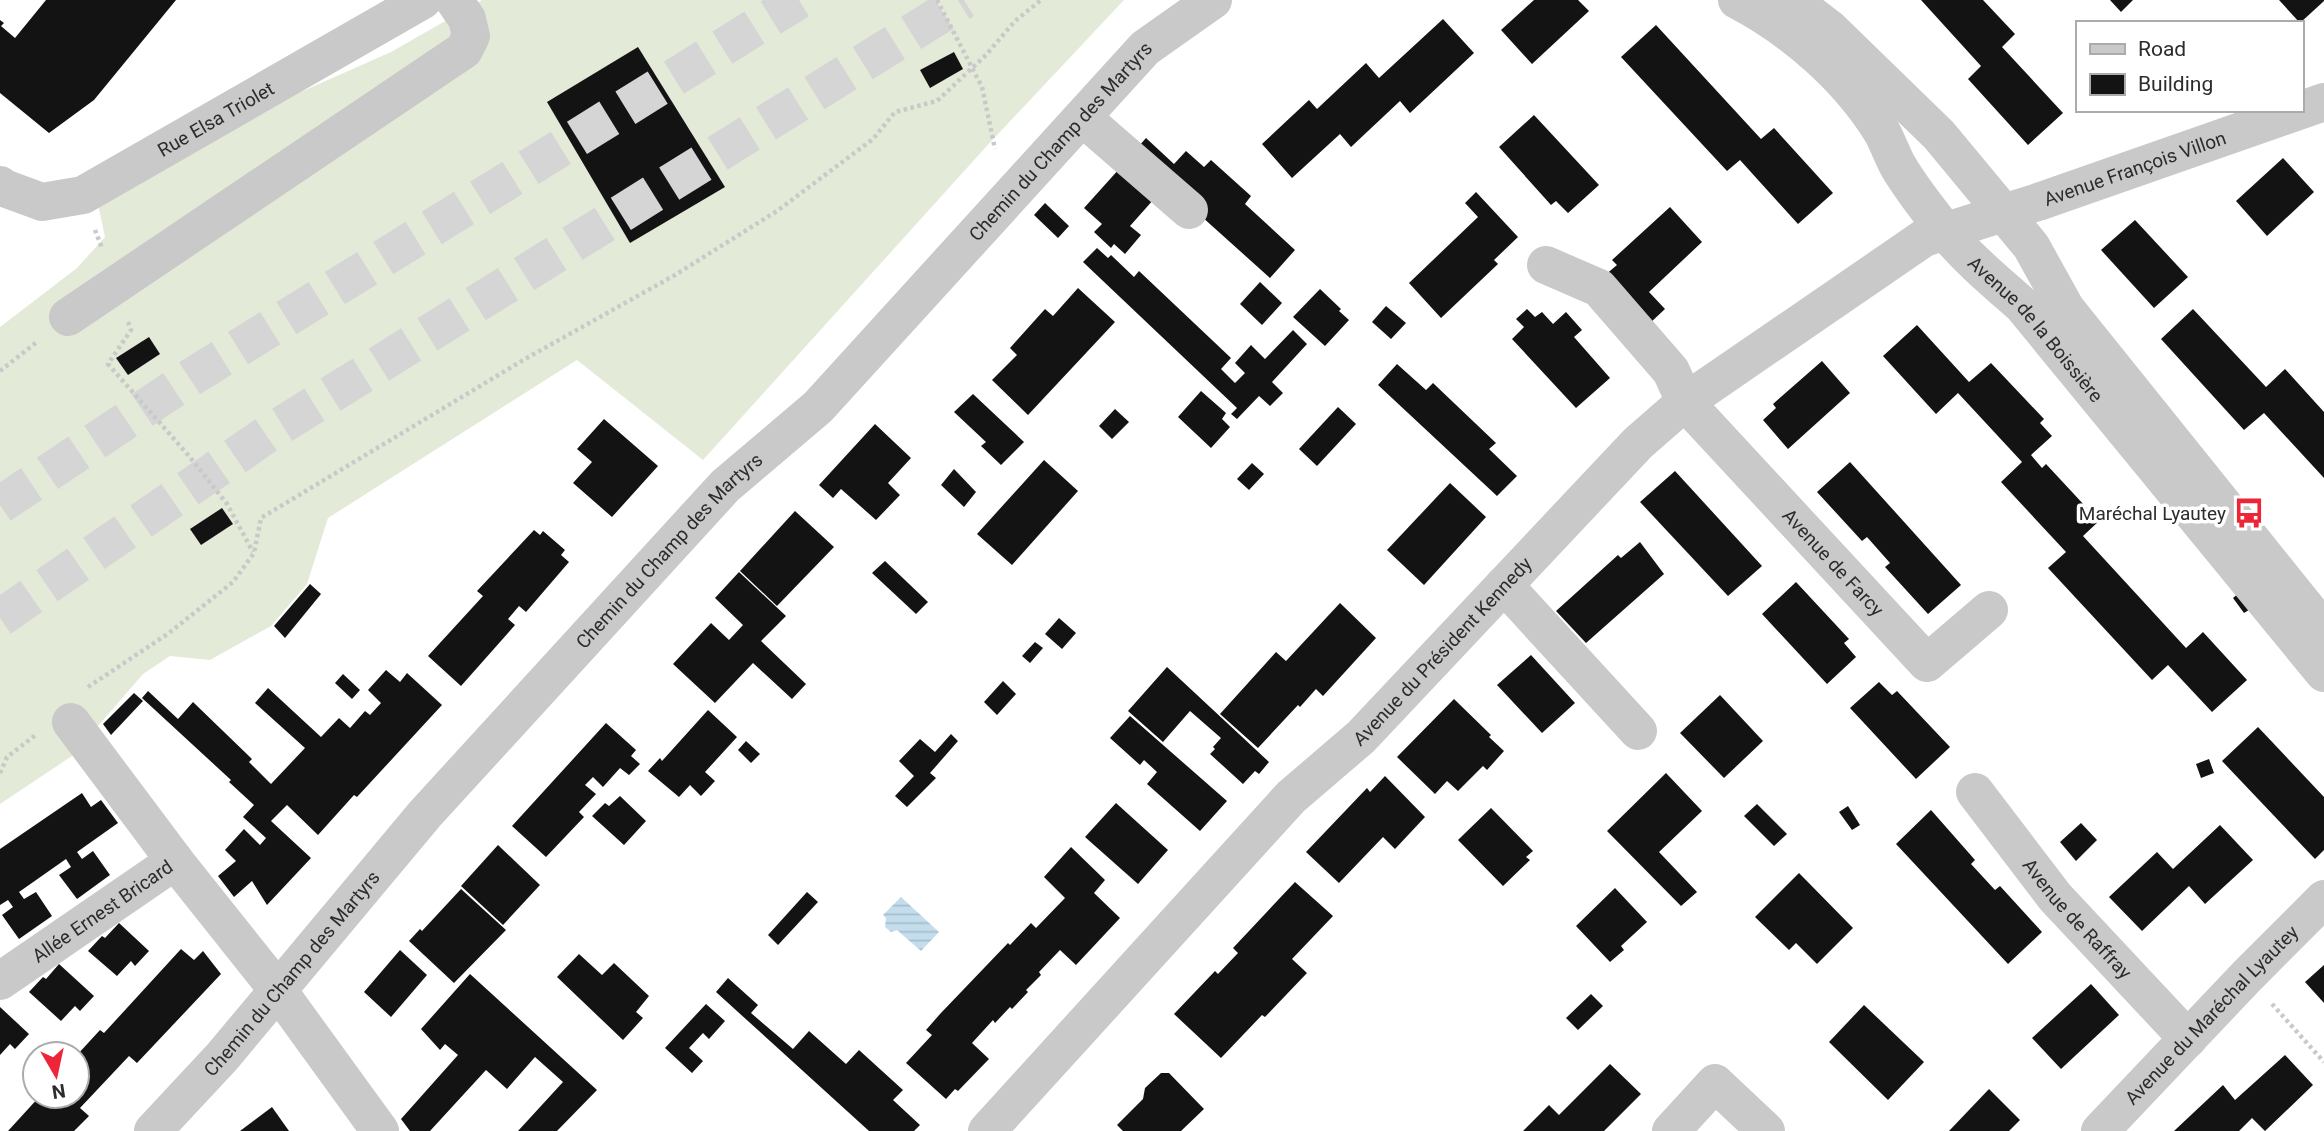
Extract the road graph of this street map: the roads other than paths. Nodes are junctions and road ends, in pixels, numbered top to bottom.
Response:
1 (423, 0) edge
2 (454, 0) edge
3 (1213, 0) edge
4 (1737, 0) edge
5 (1792, 0) edge
6 (2324, 102) edge
7 (2303, 109) edge
8 (2296, 112) edge
9 (1083, 118) junction
10 (0, 184) edge
11 (1189, 210) dead end
12 (2004, 212) junction
13 (1945, 232) junction
14 (1546, 265) dead end
15 (68, 317) road end
16 (1685, 402) junction
17 (1504, 585) junction
18 (1989, 610) dead end
19 (2324, 631) edge
20 (2324, 673) edge
21 (71, 722) road end
22 (1638, 731) dead end
23 (1975, 792) dead end
24 (175, 861) junction
25 (2324, 899) edge
26 (0, 981) edge
27 (276, 989) junction
28 (2188, 1039) junction
29 (153, 1131) edge
30 (380, 1131) edge
31 (987, 1131) edge
32 (1671, 1131) edge
33 (1766, 1131) edge
34 (2100, 1131) edge

1 - 10 street, Rue Elsa Triolet
2 - 15 street
3 - 9 street, Chemin du Champ des Martyrs
4 - 13 street, Avenue de la Boissière
5 - 12 street, Avenue de la Boissière
6 - 7 street, Avenue François Villon
8 - 12 street, Avenue François Villon
9 - 11 street
9 - 27 street, Chemin du Champ des Martyrs
12 - 13 street, Avenue François Villon
12 - 19 street, Avenue de la Boissière
13 - 16 street, Avenue du Président Kennedy
13 - 20 street, Avenue de la Boissière
14 - 16 street
16 - 17 street, Avenue du Président Kennedy
16 - 18 street, Avenue de Farcy
17 - 22 street
17 - 31 street, Avenue du Président Kennedy
21 - 24 street
23 - 28 street, Avenue de Raffray
24 - 26 street, Allée Ernest Bricard
24 - 27 street, Allée Ernest Bricard
25 - 28 street, Avenue du Maréchal Lyautey
27 - 29 street, Chemin du Champ des Martyrs
27 - 30 street, Allée Ernest Bricard
28 - 34 street, Avenue du Maréchal Lyautey
32 - 33 street

